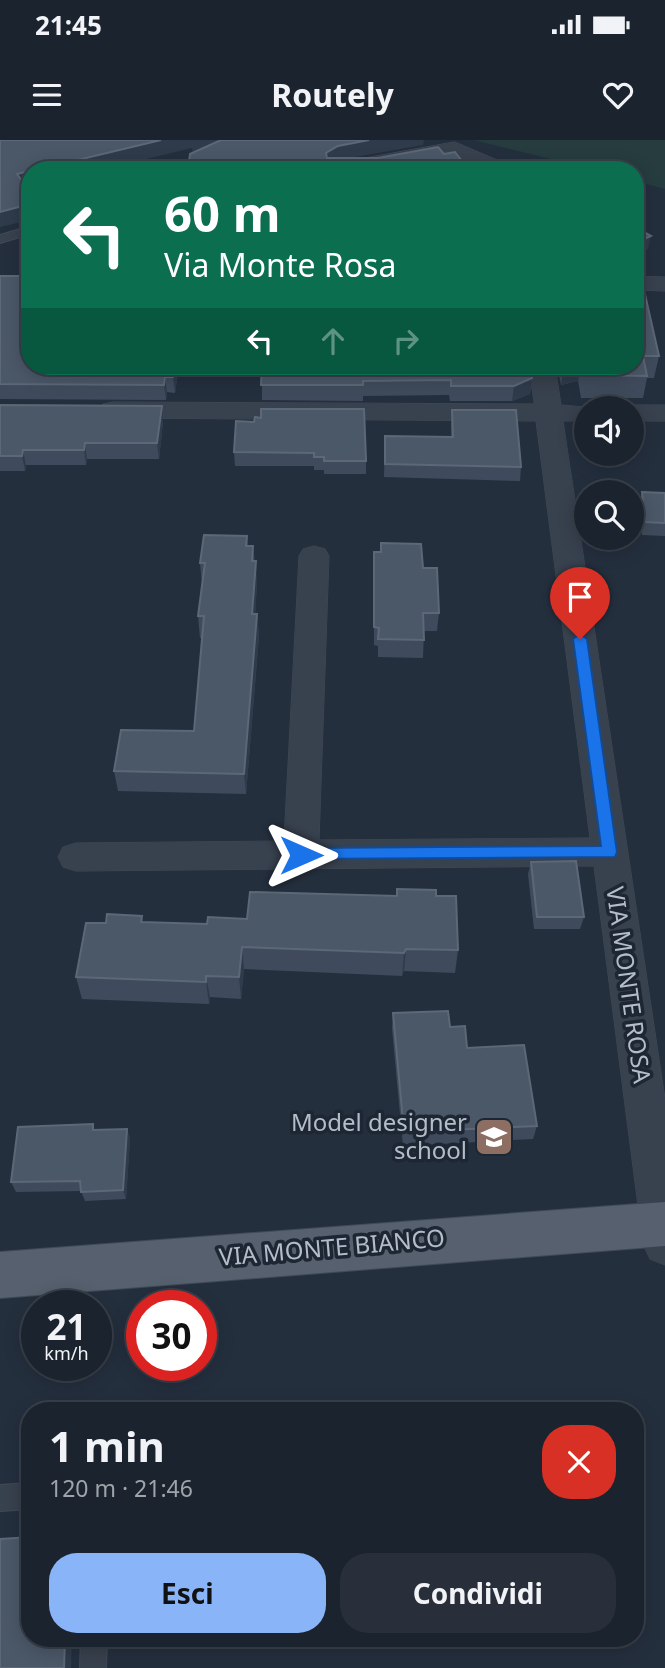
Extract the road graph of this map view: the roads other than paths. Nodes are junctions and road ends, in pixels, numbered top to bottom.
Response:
1 (258, 140) edge
2 (450, 144) edge
3 (193, 161) edge
4 (377, 161) edge
5 (483, 161) edge
6 (21, 233) edge
7 (0, 239) edge
8 (644, 284) edge
9 (665, 284) edge
10 (543, 375) edge
11 (82, 410) edge
12 (548, 413) junction
13 (574, 413) edge
14 (644, 413) edge
15 (665, 413) edge
16 (314, 556) dead end
17 (610, 852) junction
18 (301, 855) junction
19 (76, 857) dead end
20 (664, 1230) edge
21 (0, 1275) edge
22 (21, 1497) edge
23 (0, 1498) edge
24 (94, 1647) edge
25 (93, 1668) edge

1 - 3 lane
2 - 4 street
2 - 5 street
6 - 7 lane
8 - 9 street
10 - 12 street, VIA MONTE ROSA
11 - 12 street
12 - 13 street
12 - 17 street, VIA MONTE ROSA
14 - 15 street
16 - 18 street
17 - 18 street
17 - 20 street, VIA MONTE ROSA
18 - 19 street
20 - 21 main road, VIA MONTE BIANCO
22 - 23 lane
24 - 25 lane

